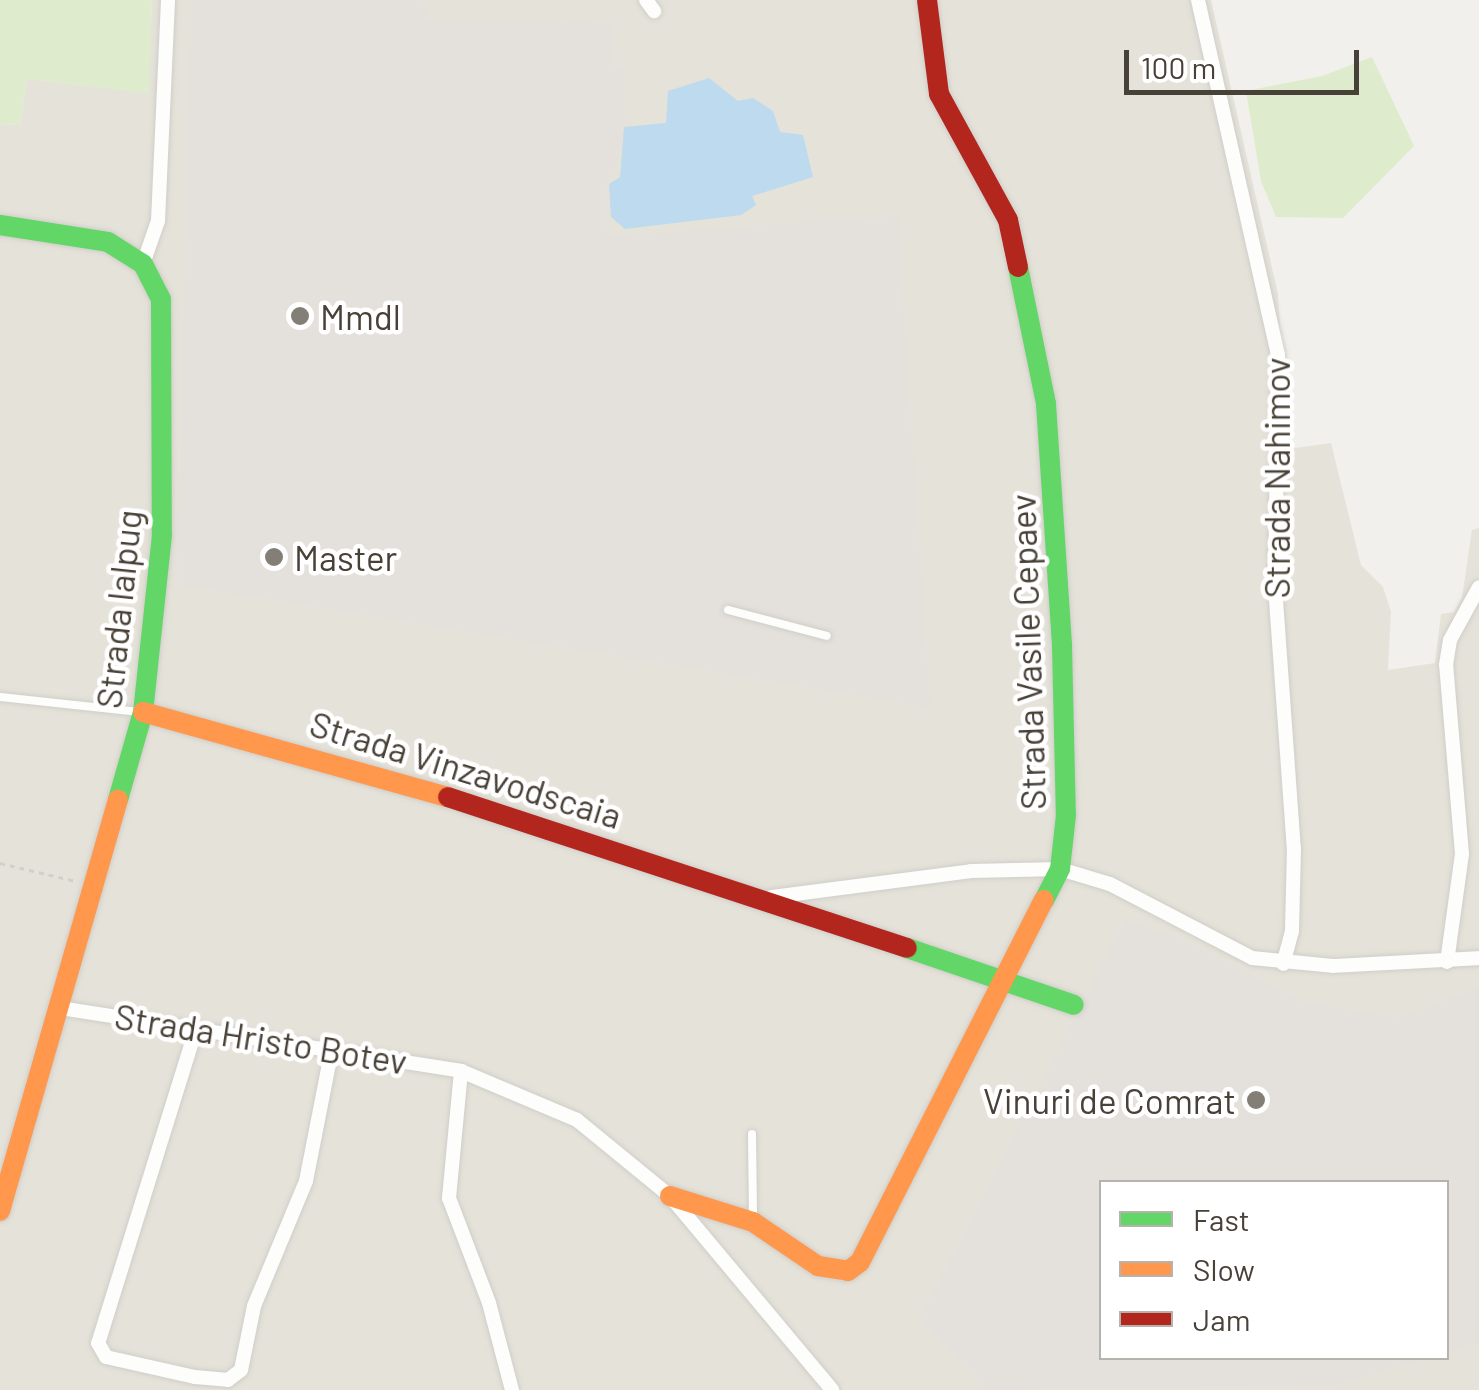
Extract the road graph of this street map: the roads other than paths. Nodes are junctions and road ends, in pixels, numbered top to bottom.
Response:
1 (168, 0) edge
2 (927, 0) edge
3 (1198, 0) edge
4 (0, 226) edge
5 (144, 264) junction
6 (1479, 587) edge
7 (728, 610) dead end
8 (827, 636) dead end
9 (0, 697) edge
10 (144, 712) junction
11 (1060, 870) junction
12 (766, 898) junction
13 (1479, 958) edge
14 (1447, 962) junction
15 (1283, 964) junction
16 (1003, 977) junction
17 (1074, 1005) dead end
18 (60, 1008) junction
19 (196, 1029) junction
20 (332, 1048) junction
21 (461, 1071) junction
22 (752, 1134) dead end
23 (670, 1196) junction
24 (0, 1211) edge
25 (753, 1222) junction
26 (512, 1390) edge
27 (832, 1390) edge

1 - 5 street
2 - 11 street, Strada Vasile Cepaev
3 - 15 street, Strada Nahimov
4 - 5 street
5 - 10 street, Strada Ialpug
6 - 14 street
7 - 8 lane
9 - 10 lane
10 - 12 street, Strada Vinzavodscaia
10 - 18 street, Strada Ialpug
11 - 12 street, Strada Vinzavodscaia
11 - 15 street, Strada Vinzavodscaia
11 - 16 street, Strada Vasile Cepaev
12 - 16 street, Strada Vinzavodscaia
13 - 14 street, Strada Vinzavodscaia
14 - 15 street, Strada Vinzavodscaia
16 - 17 street, Strada Vinzavodscaia
16 - 25 street, Strada Vasile Cepaev
18 - 19 street, Strada Hristo Botev
18 - 24 street, Strada Ialpug
19 - 20 street, Strada Hristo Botev
19 - 20 street
20 - 21 street, Strada Hristo Botev
21 - 23 street, Strada Hristo Botev
21 - 26 street
22 - 25 lane
23 - 25 street
23 - 27 street, Strada Hristo Botev

